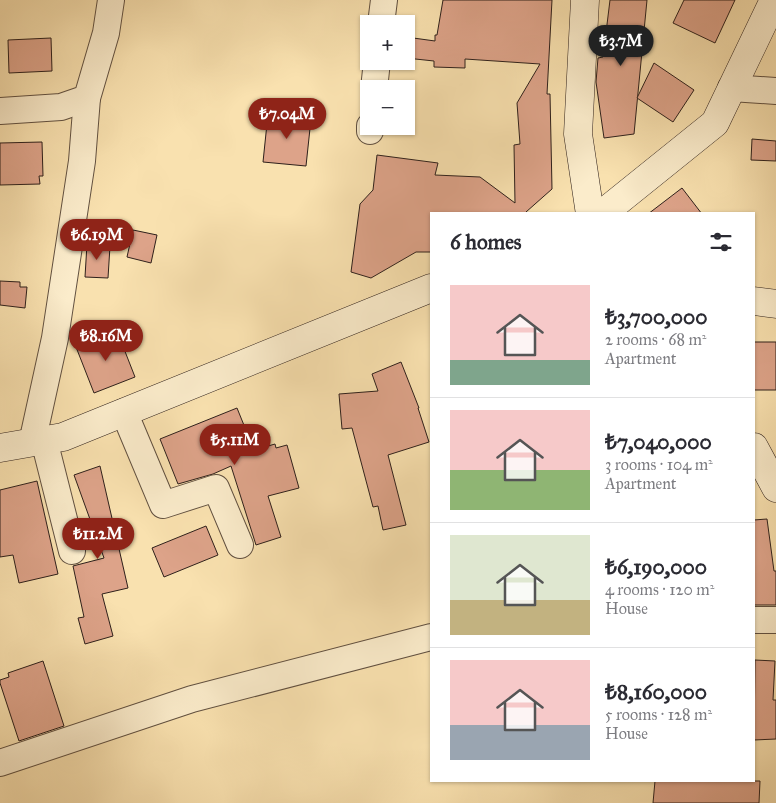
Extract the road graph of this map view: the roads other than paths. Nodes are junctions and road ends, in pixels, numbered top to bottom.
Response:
1 (111, 0) edge
2 (384, 0) edge
3 (585, 0) edge
4 (774, 0) edge
5 (382, 15) edge
6 (732, 88) junction
7 (776, 91) edge
8 (87, 98) junction
9 (0, 111) edge
10 (590, 212) edge
11 (604, 212) edge
12 (430, 288) edge
13 (755, 301) edge
14 (776, 304) edge
15 (124, 412) junction
16 (38, 442) junction
17 (0, 448) edge
18 (755, 450) edge
19 (776, 488) edge
20 (240, 545) dead end
21 (72, 551) dead end
22 (755, 620) edge
23 (776, 620) edge
24 (430, 637) edge
25 (0, 763) edge

1 - 8 street
2 - 5 street
3 - 10 street
4 - 6 street
6 - 7 street
6 - 11 street
8 - 9 street
8 - 16 street
12 - 15 street
13 - 14 street
15 - 16 street
15 - 20 street
16 - 17 street
16 - 21 street
18 - 19 street
22 - 23 street
24 - 25 street

